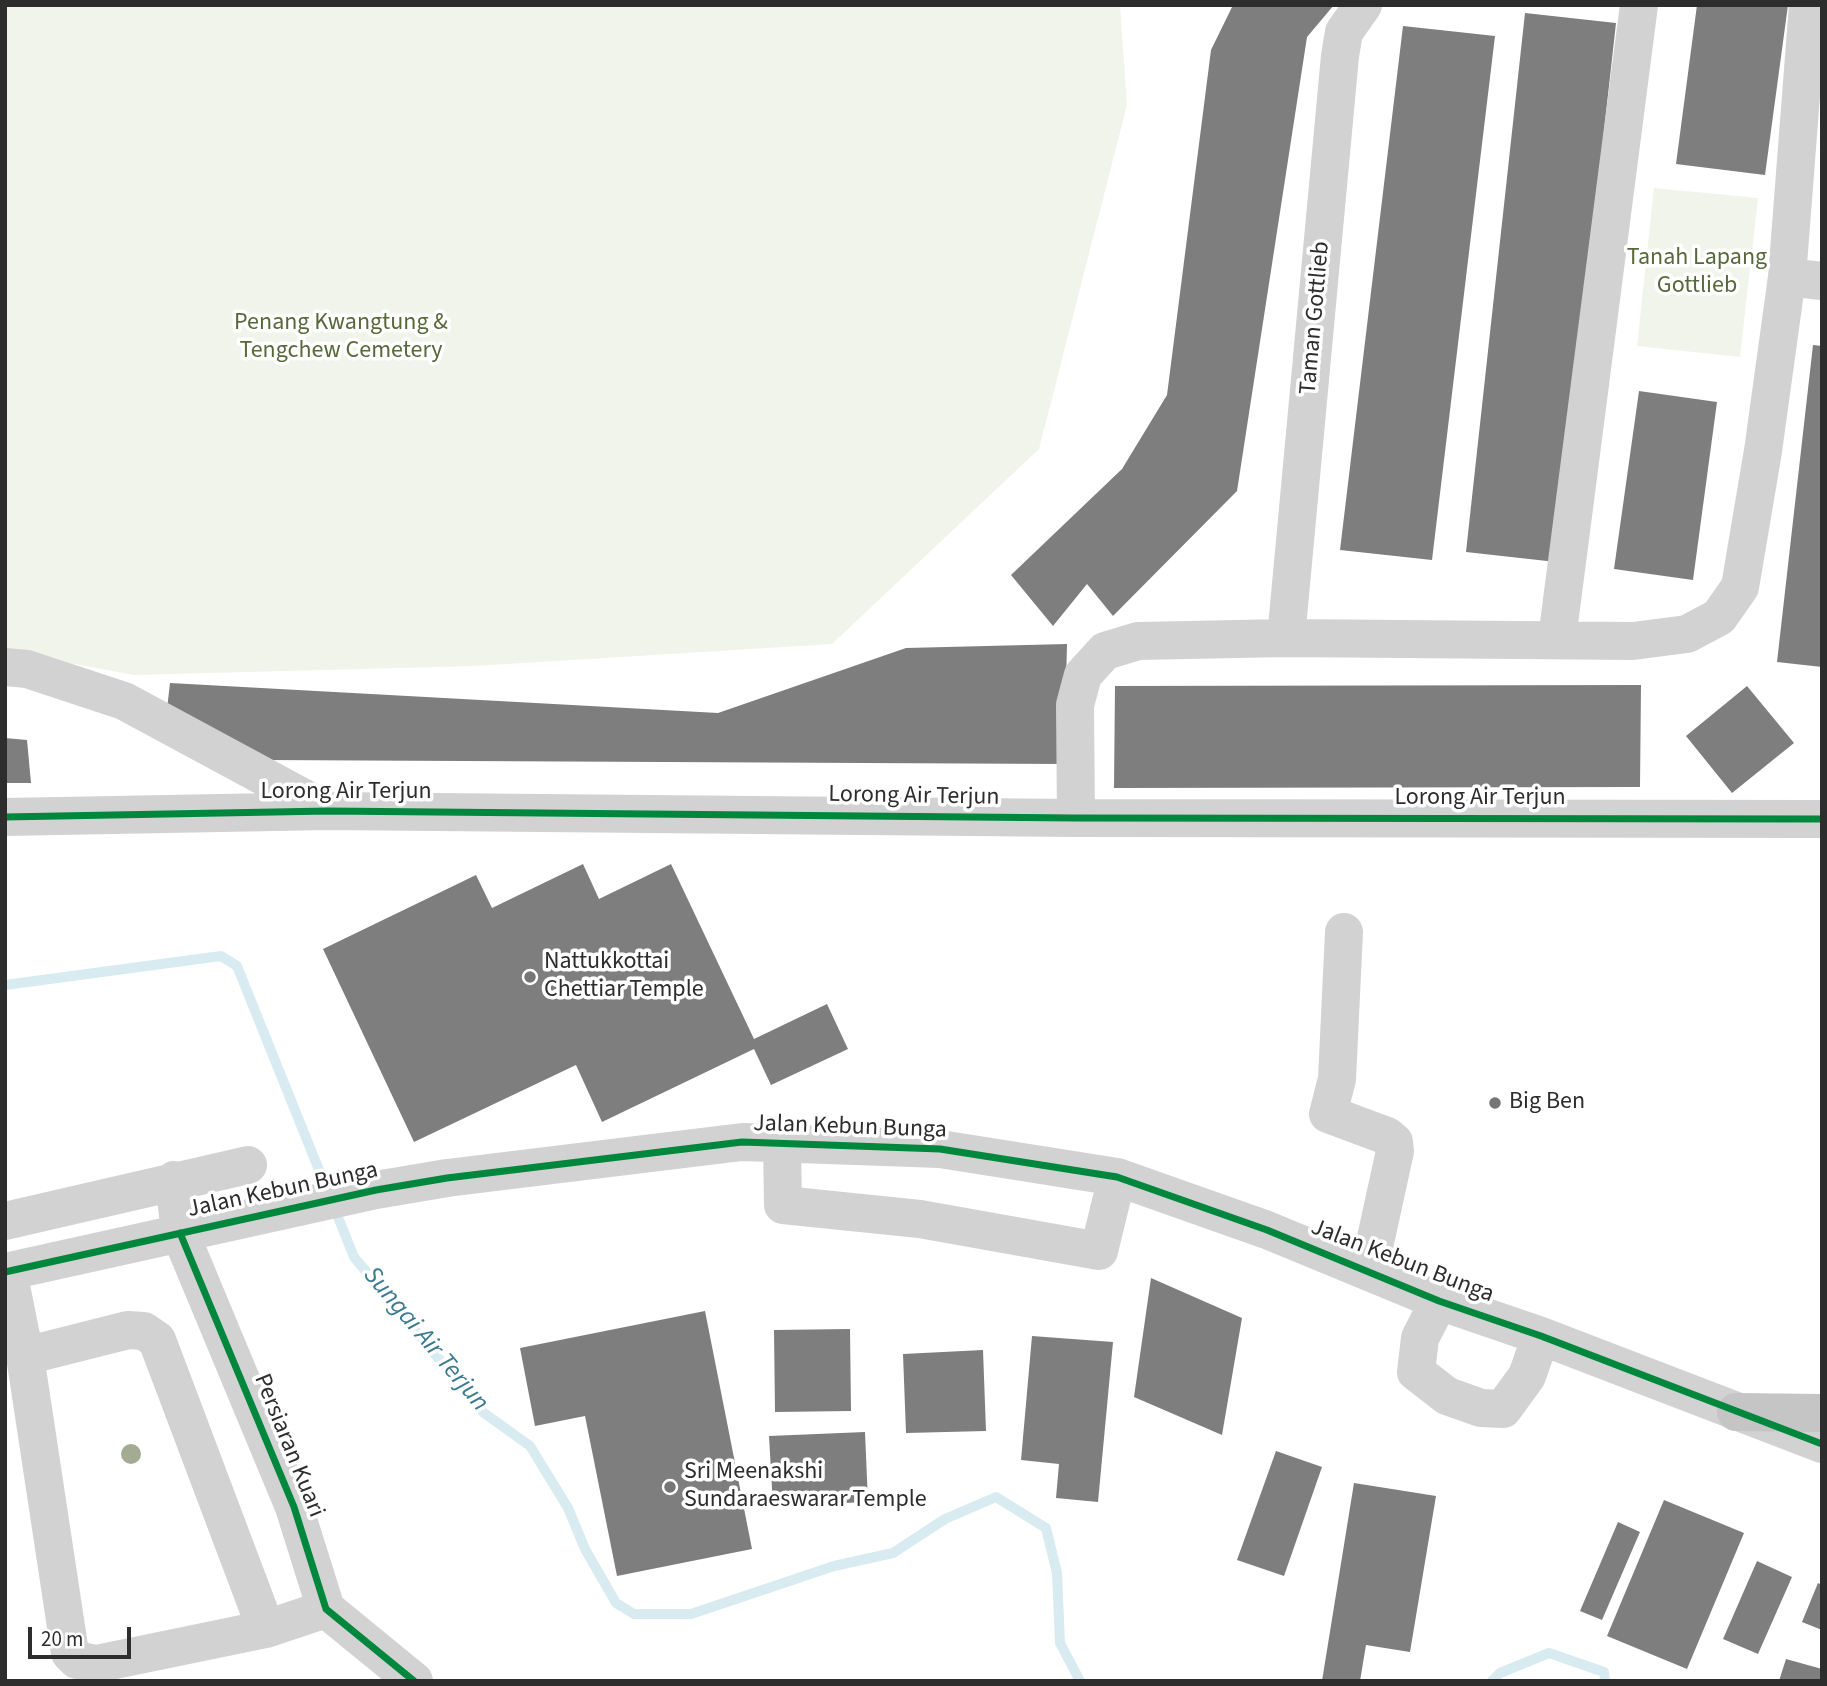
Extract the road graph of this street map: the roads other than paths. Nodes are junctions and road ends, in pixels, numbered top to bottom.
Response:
1 (1363, 5) edge
2 (1639, 5) edge
3 (1808, 5) edge
4 (1804, 279) edge
5 (1286, 638) junction
6 (1557, 639) junction
7 (5, 667) edge
8 (327, 811) junction
9 (5, 817) edge
10 (1076, 818) junction
11 (1822, 819) edge
12 (1344, 932) dead end
13 (782, 1145) junction
14 (248, 1165) dead end
15 (1117, 1177) junction
16 (174, 1180) junction
17 (5, 1221) edge
18 (180, 1233) junction
19 (1369, 1270) junction
20 (7, 1272) edge
21 (1440, 1301) junction
22 (1541, 1336) junction
23 (24, 1356) junction
24 (1736, 1412) junction
25 (1822, 1413) edge
26 (1822, 1444) edge
27 (326, 1609) junction
28 (266, 1629) junction
29 (414, 1681) edge

1 - 5 street, Taman Gottlieb
2 - 6 street
3 - 4 street
4 - 6 street
5 - 6 street
5 - 10 street
7 - 8 street
8 - 9 street, Lorong Air Terjun
8 - 10 street, Lorong Air Terjun
10 - 11 street, Lorong Air Terjun
12 - 19 street
13 - 15 street, Jalan Kebun Bunga
13 - 15 street
13 - 18 street, Jalan Kebun Bunga
14 - 16 street
15 - 19 street, Jalan Kebun Bunga
16 - 17 street
16 - 18 street, Persiaran Kuari
18 - 20 street, Jalan Kebun Bunga
18 - 27 street, Persiaran Kuari
19 - 21 street, Jalan Kebun Bunga
20 - 23 street
21 - 22 street, Jalan Kebun Bunga
21 - 22 street
22 - 24 street, Jalan Kebun Bunga
23 - 28 street
23 - 28 street
24 - 25 main road
24 - 26 street, Jalan Kebun Bunga
27 - 28 street
27 - 29 street

